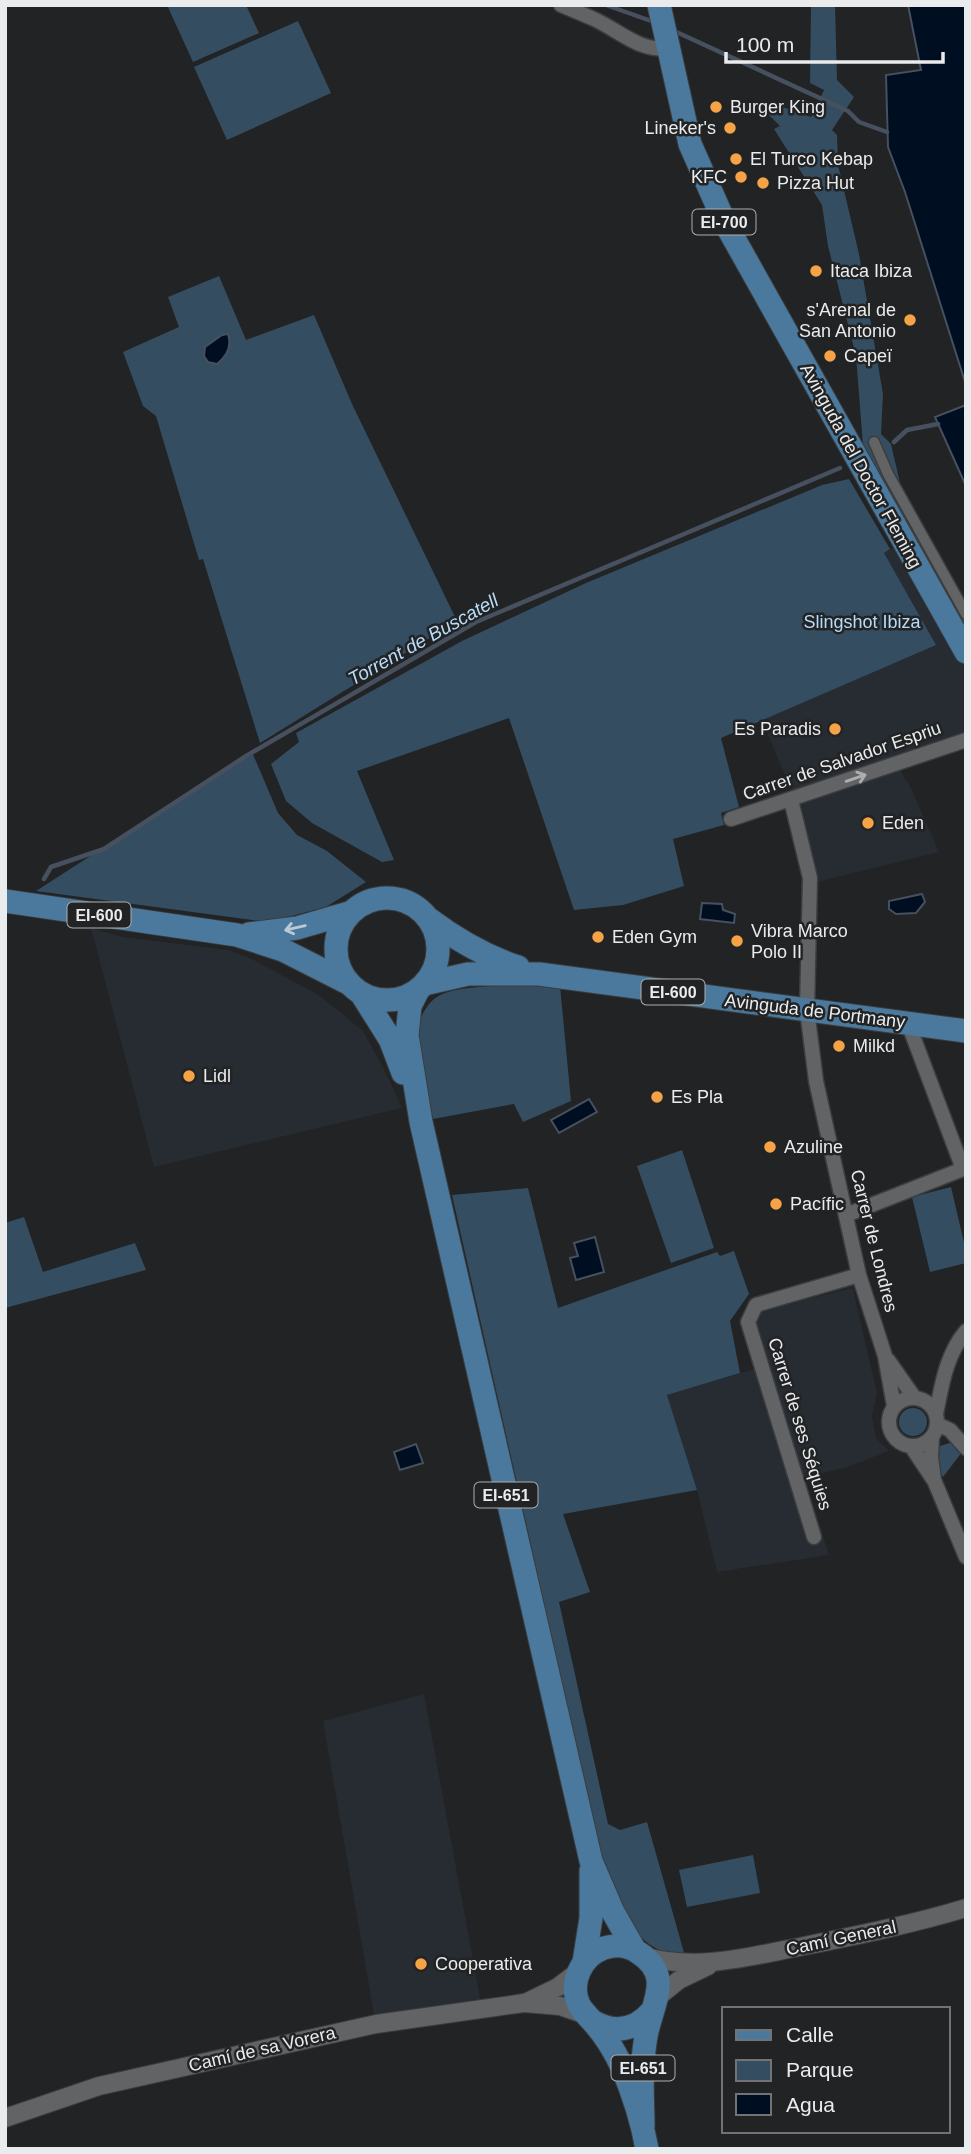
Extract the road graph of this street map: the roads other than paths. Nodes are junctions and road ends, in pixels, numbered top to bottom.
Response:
1 (561, 5) edge
2 (663, 26) edge
3 (874, 442) dead end
4 (966, 614) edge
5 (966, 652) edge
6 (966, 740) edge
7 (791, 800) junction
8 (731, 820) dead end
9 (5, 901) edge
10 (352, 912) junction
11 (429, 919) junction
12 (237, 935) junction
13 (539, 974) junction
14 (421, 987) junction
15 (355, 988) junction
16 (807, 1010) junction
17 (908, 1023) junction
18 (966, 1031) edge
19 (421, 1122) junction
20 (846, 1215) junction
21 (859, 1275) junction
22 (966, 1331) edge
23 (885, 1356) junction
24 (914, 1397) junction
25 (894, 1406) junction
26 (935, 1425) junction
27 (911, 1446) junction
28 (966, 1448) edge
29 (934, 1480) junction
30 (814, 1538) dead end
31 (966, 1557) edge
32 (591, 1861) junction
33 (966, 1908) edge
34 (640, 1953) junction
35 (715, 1963) junction
36 (582, 1966) junction
37 (524, 2003) junction
38 (655, 2003) junction
39 (590, 2019) junction
40 (5, 2118) edge
41 (643, 2126) junction
42 (647, 2149) edge

1 - 2 street
2 - 5 main road, Avinguda del Doctor Fleming / EI-700
3 - 4 street
7 -> 6 street, Carrer de Salvador Espriu
7 - 8 street, Carrer de Salvador Espriu
7 - 16 street, Carrer de Londres
9 - 12 main road, EI-600
10 - 11 main road, EI-600
10 -> 12 main road, EI-600
10 - 15 main road
11 - 13 main road, Avinguda de Portmany / EI-600
11 - 14 main road
12 - 15 main road, EI-600
13 - 14 main road, Avinguda de Portmany / EI-600
13 - 16 main road, Avinguda de Portmany / EI-600
14 - 15 main road, EI-600
14 - 19 main road, EI-651
15 - 19 main road, EI-651
16 - 17 main road, Avinguda de Portmany / EI-600
16 - 20 street, Carrer de Londres
17 - 18 main road, Avinguda de Portmany / EI-600
17 - 20 street
19 - 32 main road, EI-651
20 - 21 street, Carrer de Londres
21 - 23 street, Carrer de Londres
21 - 30 street, Carrer de ses Séquies
22 - 26 street
23 - 24 street, Carrer de Londres
23 - 25 street, Carrer de Londres
24 - 25 street
24 - 26 street
25 - 27 street
26 - 27 street
26 - 28 street
26 - 29 street
27 - 29 street
29 - 31 street
32 - 34 main road, EI-651
32 - 36 main road, EI-651
33 - 35 street, Camí General
34 - 35 street, Camí General
34 - 36 main road
34 - 38 main road, EI-651
35 - 38 street, Camí General
36 - 37 street, Camí de sa Vorera
36 - 39 main road, EI-651
37 - 39 street, Camí de sa Vorera
37 - 40 street, Camí de sa Vorera
38 - 39 main road, EI-651
38 - 41 main road, EI-651
39 - 41 main road, EI-651
41 - 42 main road, EI-651

